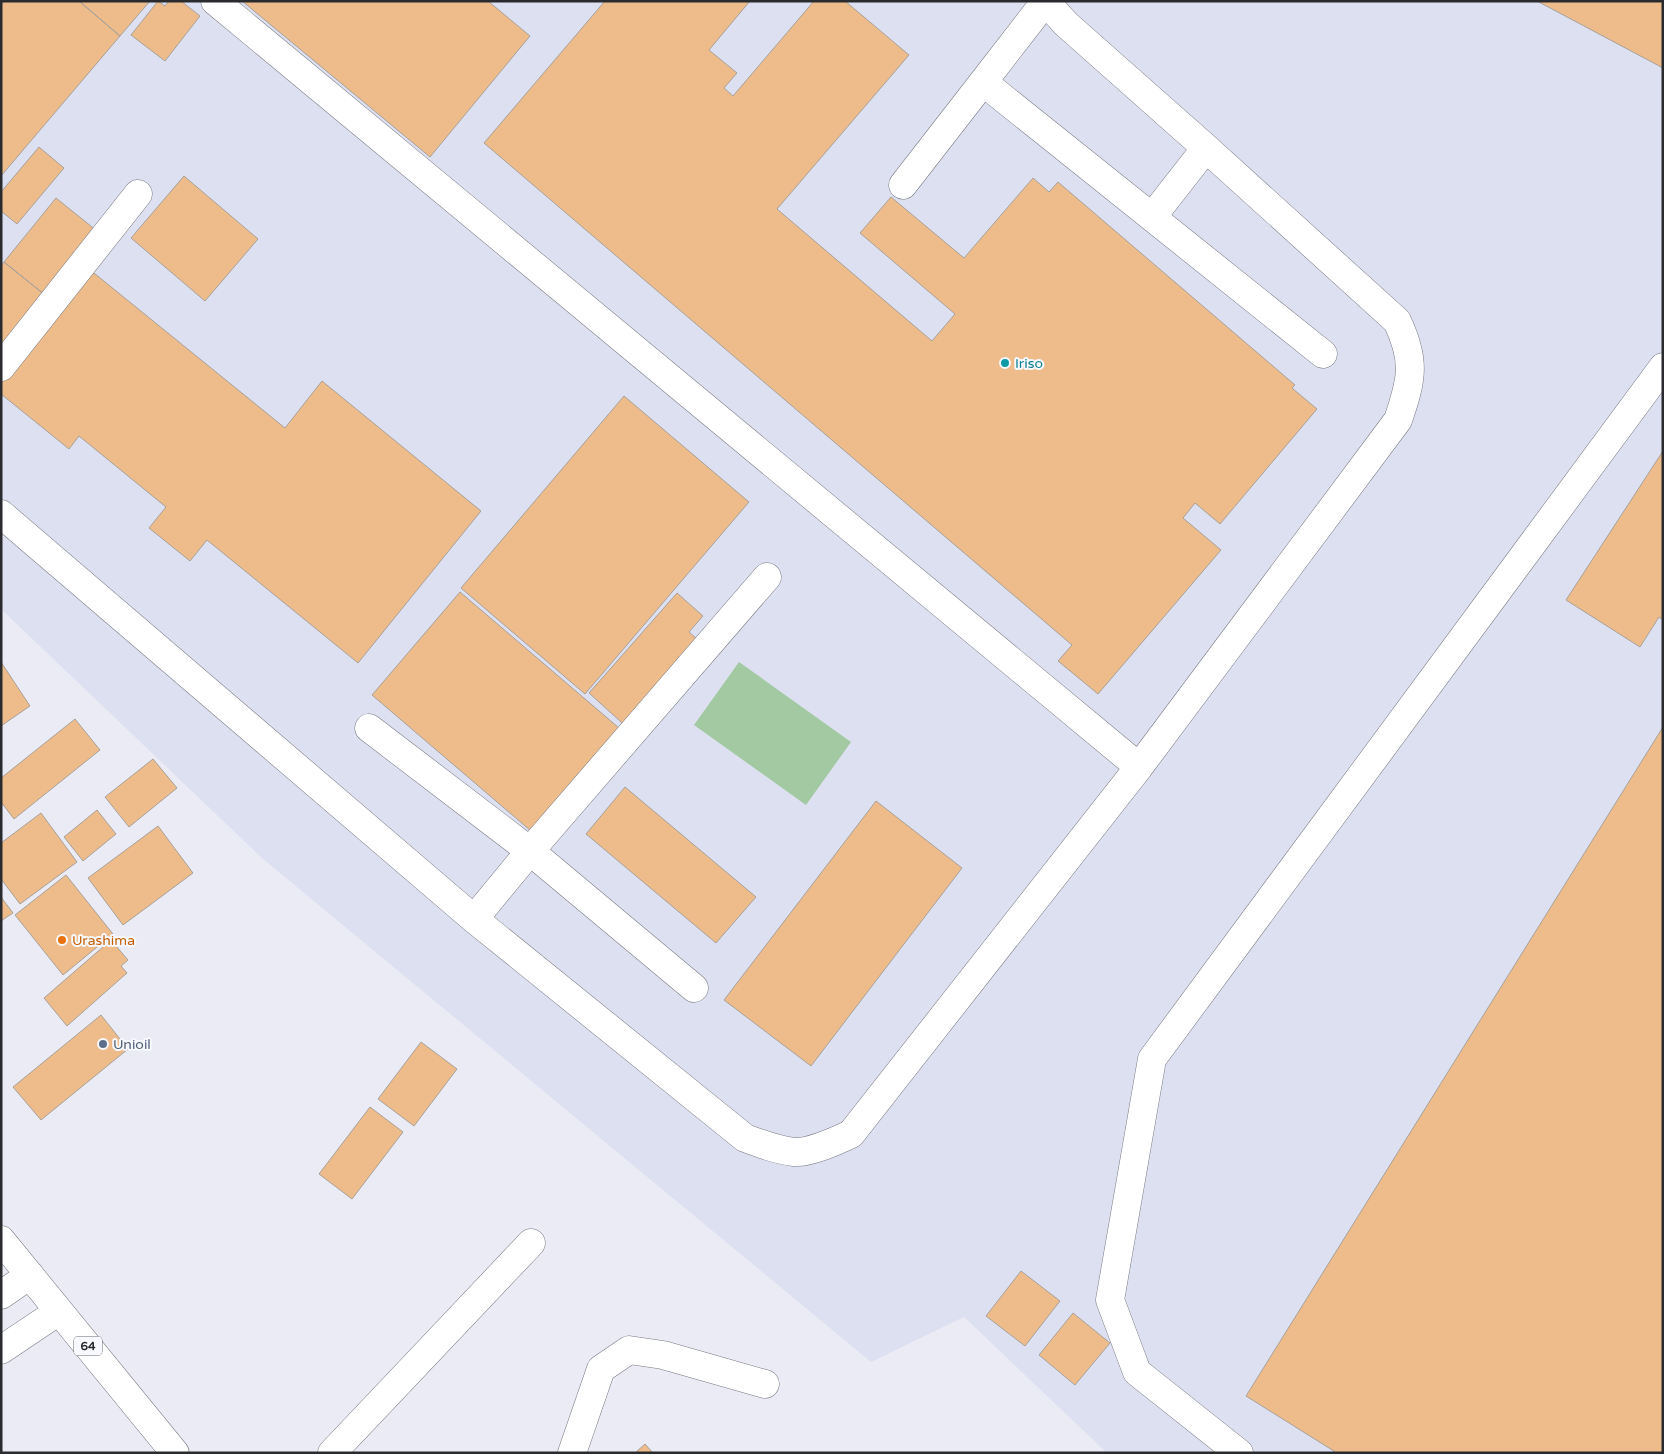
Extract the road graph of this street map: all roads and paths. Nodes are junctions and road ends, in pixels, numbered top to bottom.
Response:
1 (215, 1) edge
2 (1045, 2) edge
3 (982, 82) junction
4 (1206, 148) junction
5 (903, 185) dead end
6 (138, 194) dead end
7 (1152, 217) junction
8 (1324, 354) dead end
9 (1, 367) edge
10 (1663, 367) edge
11 (1, 514) edge
12 (766, 577) dead end
13 (369, 728) dead end
14 (1139, 767) junction
15 (530, 851) junction
16 (474, 919) junction
17 (694, 988) dead end
18 (1, 1240) edge
19 (531, 1243) dead end
20 (30, 1275) junction
21 (1, 1295) edge
22 (59, 1311) junction
23 (1, 1350) edge
24 (765, 1384) dead end
25 (175, 1453) edge
26 (332, 1453) edge
27 (572, 1453) edge
28 (1239, 1453) edge

1 - 14 street
2 - 3 street
2 - 4 street
3 - 5 street
3 - 7 street
4 - 7 street
4 - 14 street
6 - 9 street
7 - 8 street
10 - 28 street
11 - 16 street
12 - 15 street
13 - 15 street
14 - 16 street
15 - 16 street
15 - 17 street
18 - 20 street, 64
19 - 26 street
20 - 21 street
20 - 22 street, 64
22 - 23 street
22 - 25 street, 64
24 - 27 street

